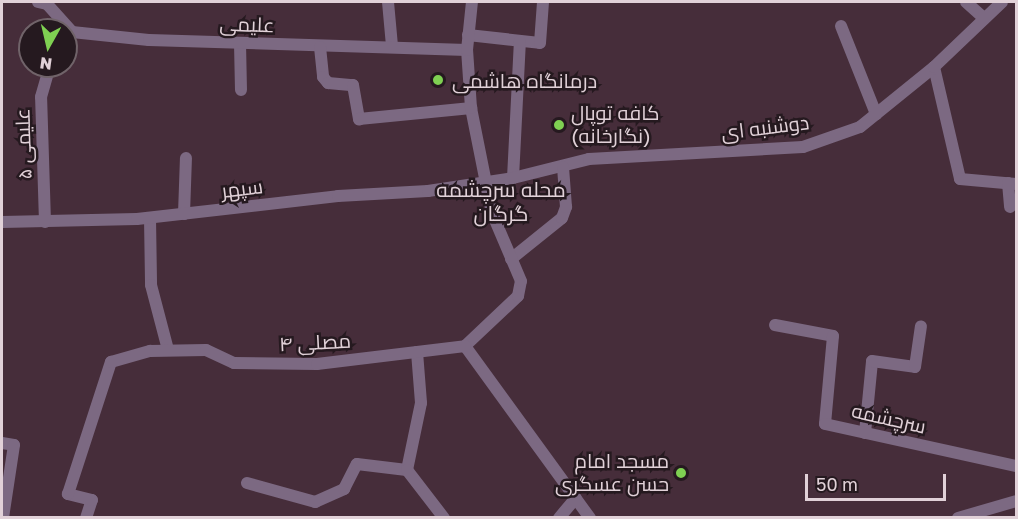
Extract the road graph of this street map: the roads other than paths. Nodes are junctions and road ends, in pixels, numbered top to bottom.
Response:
1 (38, 2) edge
2 (388, 2) edge
3 (472, 2) edge
4 (543, 2) edge
5 (966, 2) edge
6 (1002, 2) edge
7 (57, 18) edge
8 (984, 18) junction
9 (841, 26) dead end
10 (78, 32) edge
11 (468, 35) junction
12 (520, 41) junction
13 (240, 43) junction
14 (392, 46) junction
15 (320, 47) junction
16 (467, 50) junction
17 (934, 66) junction
18 (47, 78) edge
19 (241, 90) dead end
20 (471, 108) junction
21 (876, 114) junction
22 (186, 158) dead end
23 (563, 166) junction
24 (513, 178) junction
25 (486, 183) junction
26 (1012, 184) edge
27 (1010, 207) dead end
28 (184, 214) junction
29 (150, 218) junction
30 (2, 222) edge
31 (45, 222) junction
32 (511, 259) junction
33 (775, 325) dead end
34 (921, 326) dead end
35 (465, 346) junction
36 (168, 350) junction
37 (417, 352) junction
38 (865, 433) junction
39 (8, 444) edge
40 (1017, 466) edge
41 (407, 470) junction
42 (247, 483) dead end
43 (576, 498) junction
44 (1017, 501) edge
45 (3, 518) edge
46 (86, 518) edge
47 (444, 518) edge
48 (559, 518) edge
49 (590, 518) edge
50 (958, 518) edge

1 - 7 street, علیمی
2 - 14 street
3 - 11 street
4 - 12 street
5 - 8 street
6 - 8 street, دوشنبه ای
8 - 17 street, دوشنبه ای
9 - 21 street
10 - 13 street, علیمی
11 - 12 street
11 - 16 street
12 - 24 street
13 - 15 street, علیمی
13 - 19 street
14 - 15 street, علیمی
14 - 16 street, علیمی
15 - 20 street
16 - 20 street
17 - 21 street, دوشنبه ای
17 - 26 street
18 - 31 street, ۵ علیمی
20 - 25 street
21 - 23 street, دوشنبه ای
22 - 28 street
23 - 24 street, دوشنبه ای
23 - 32 street
24 - 25 street, دوشنبه ای
25 - 28 street, سپهر
25 - 32 street
26 - 27 street
28 - 29 street, سپهر
29 - 31 street, سپهر
29 - 36 street
30 - 31 street, سپهر
32 - 35 street
33 - 38 street, سرچشمه
34 - 38 street
35 - 37 street, ۴ مصلی
35 - 43 street
36 - 37 street, ۴ مصلی
36 - 46 street, ۴ مصلی
37 - 41 street
38 - 40 street, سرچشمه
39 - 45 street
41 - 42 street
41 - 47 street
43 - 48 street
43 - 49 street
44 - 50 street

